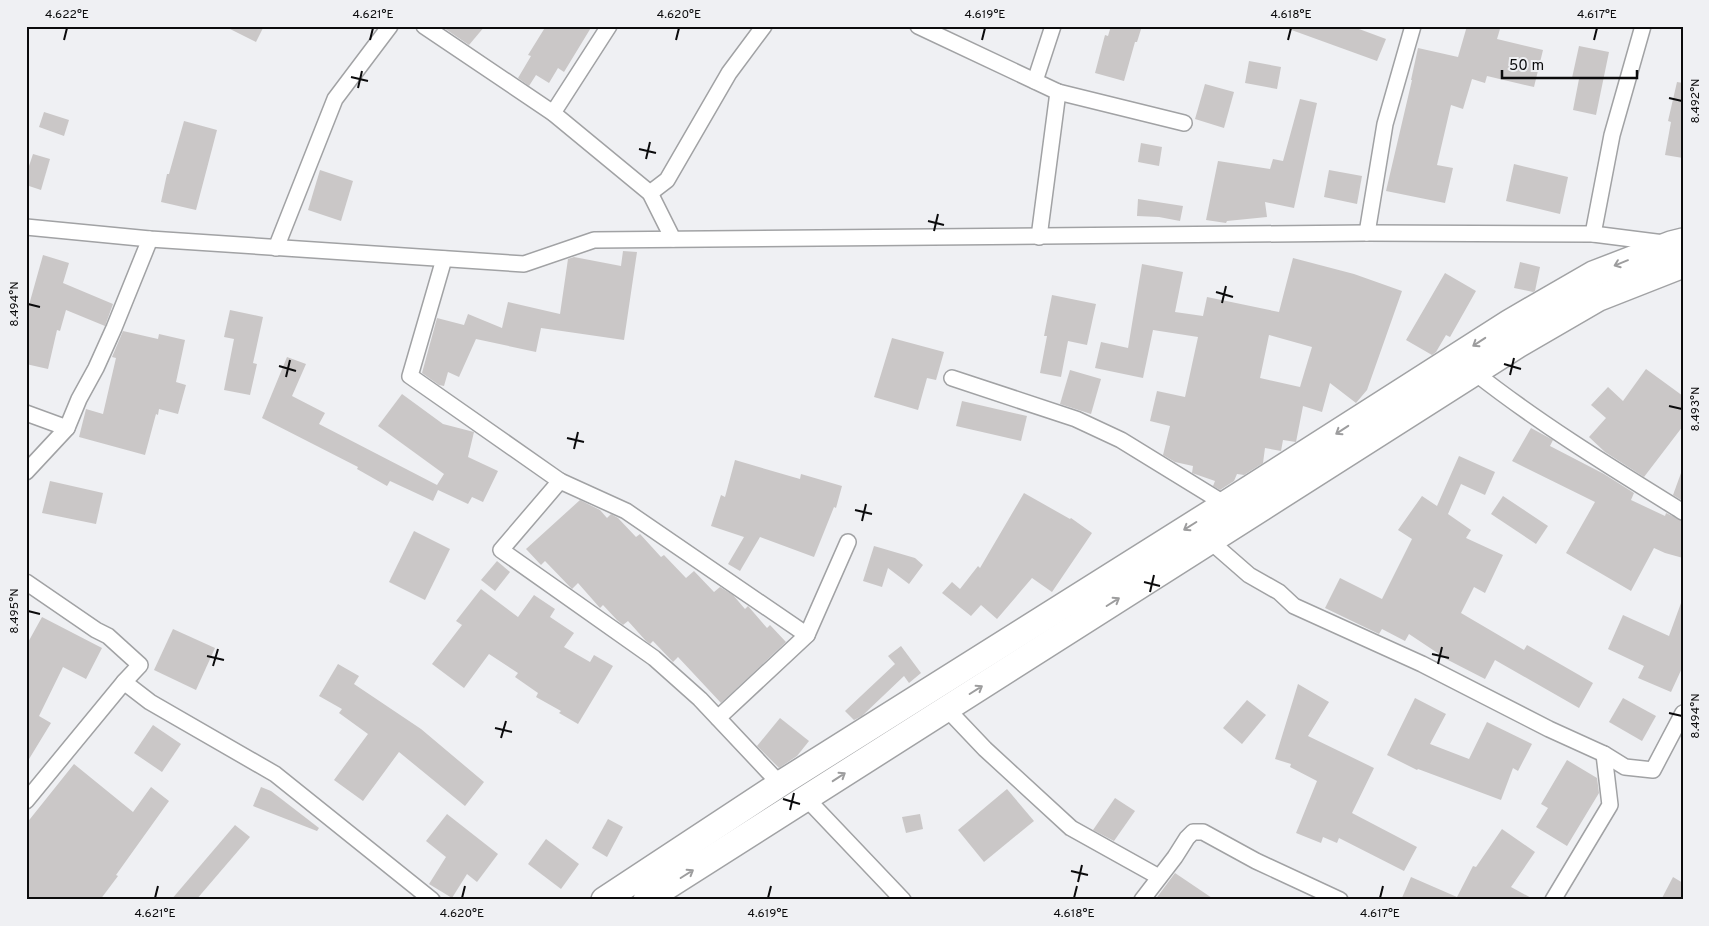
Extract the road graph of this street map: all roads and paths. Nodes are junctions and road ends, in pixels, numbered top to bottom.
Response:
1 (390, 26) edge
2 (424, 26) edge
3 (609, 26) edge
4 (764, 26) edge
5 (918, 26) edge
6 (1053, 26) edge
7 (1413, 26) edge
8 (1643, 26) edge
9 (1035, 81) junction
10 (1058, 92) junction
11 (553, 113) junction
12 (1184, 123) dead end
13 (650, 192) junction
14 (26, 227) edge
15 (1368, 233) junction
16 (1593, 234) junction
17 (1039, 237) junction
18 (150, 239) junction
19 (673, 239) junction
20 (276, 248) junction
21 (1679, 249) edge
22 (444, 259) junction
23 (1683, 265) edge
24 (1474, 372) junction
25 (952, 378) dead end
26 (26, 413) edge
27 (67, 428) junction
28 (26, 472) edge
29 (560, 482) junction
30 (1225, 504) junction
31 (1683, 512) edge
32 (1210, 541) junction
33 (848, 542) dead end
34 (26, 582) edge
35 (807, 635) junction
36 (124, 682) junction
37 (946, 708) junction
38 (1683, 714) edge
39 (718, 718) junction
40 (1604, 754) junction
41 (780, 784) junction
42 (806, 798) junction
43 (26, 801) edge
44 (1159, 877) junction
45 (432, 900) edge
46 (604, 900) edge
47 (646, 900) edge
48 (903, 900) edge
49 (1142, 900) edge
50 (1340, 900) edge
51 (1553, 900) edge

1 - 20 street
2 - 11 street
3 - 11 street
4 - 13 street
5 - 9 street
6 - 9 street
7 - 15 street
8 - 16 street
9 - 10 street
10 - 12 street
10 - 17 street
11 - 13 street
13 - 19 street
14 - 18 street
15 - 16 street
15 - 17 street
16 - 21 street
17 - 19 street
18 - 20 street
18 - 27 street
19 - 22 street
20 - 22 street
21 -> 30 main road
22 - 29 street
23 - 24 main road
24 - 31 street
24 - 32 main road
25 - 30 street
26 - 27 street
27 - 28 street
29 - 35 street
29 - 39 street
30 -> 41 main road
37 -> 32 main road
32 - 40 street
33 - 35 street
34 - 36 street
35 - 39 street
36 - 43 street
36 - 45 street
42 -> 37 main road
37 - 44 street
38 - 40 street
39 - 41 street
40 - 51 street
41 - 46 main road
47 -> 42 main road
42 - 48 street
44 - 49 street
44 - 50 street

